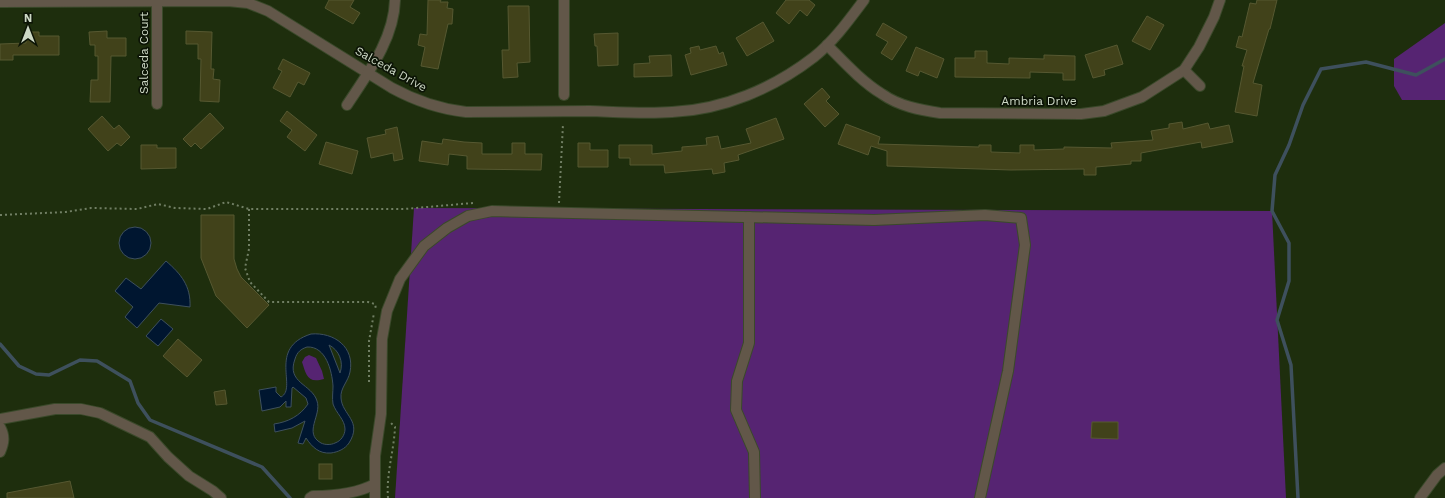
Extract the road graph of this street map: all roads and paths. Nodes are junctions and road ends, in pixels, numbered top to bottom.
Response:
1 (395, 0) edge
2 (564, 0) edge
3 (864, 0) edge
4 (1220, 0) edge
5 (157, 1) junction
6 (228, 1) edge
7 (0, 2) edge
8 (827, 45) junction
9 (1184, 70) junction
10 (368, 73) junction
11 (1200, 86) dead end
12 (564, 95) dead end
13 (157, 104) dead end
14 (347, 105) dead end
15 (563, 124) dead end
16 (476, 203) dead end
17 (249, 209) junction
18 (558, 212) junction
19 (0, 214) edge
20 (749, 217) junction
21 (369, 384) dead end
22 (380, 418) junction
23 (0, 419) edge
24 (0, 427) edge
25 (0, 452) edge
26 (1445, 468) edge
27 (375, 484) junction
28 (221, 498) edge
29 (310, 498) edge
30 (375, 498) edge
31 (388, 498) edge
32 (756, 498) edge
33 (980, 498) edge
34 (1420, 498) edge

1 - 10 street
2 - 12 street
3 - 8 street, Salceda Drive
4 - 9 street, Ambria Drive
5 - 6 street, Salceda Drive
5 - 7 street, Salceda Drive
5 - 13 street, Salceda Court
6 - 10 street, Salceda Drive
8 - 9 street, Ambria Drive
8 - 10 street, Salceda Drive
9 - 11 street
10 - 14 street
15 - 18 path
16 - 17 path
17 - 19 path
17 - 21 path
18 - 20 street
18 - 22 street
20 - 32 street
20 - 33 street
22 - 27 street
22 - 31 path
23 - 28 street
24 - 25 street
26 - 34 street
27 - 29 street
27 - 30 street

